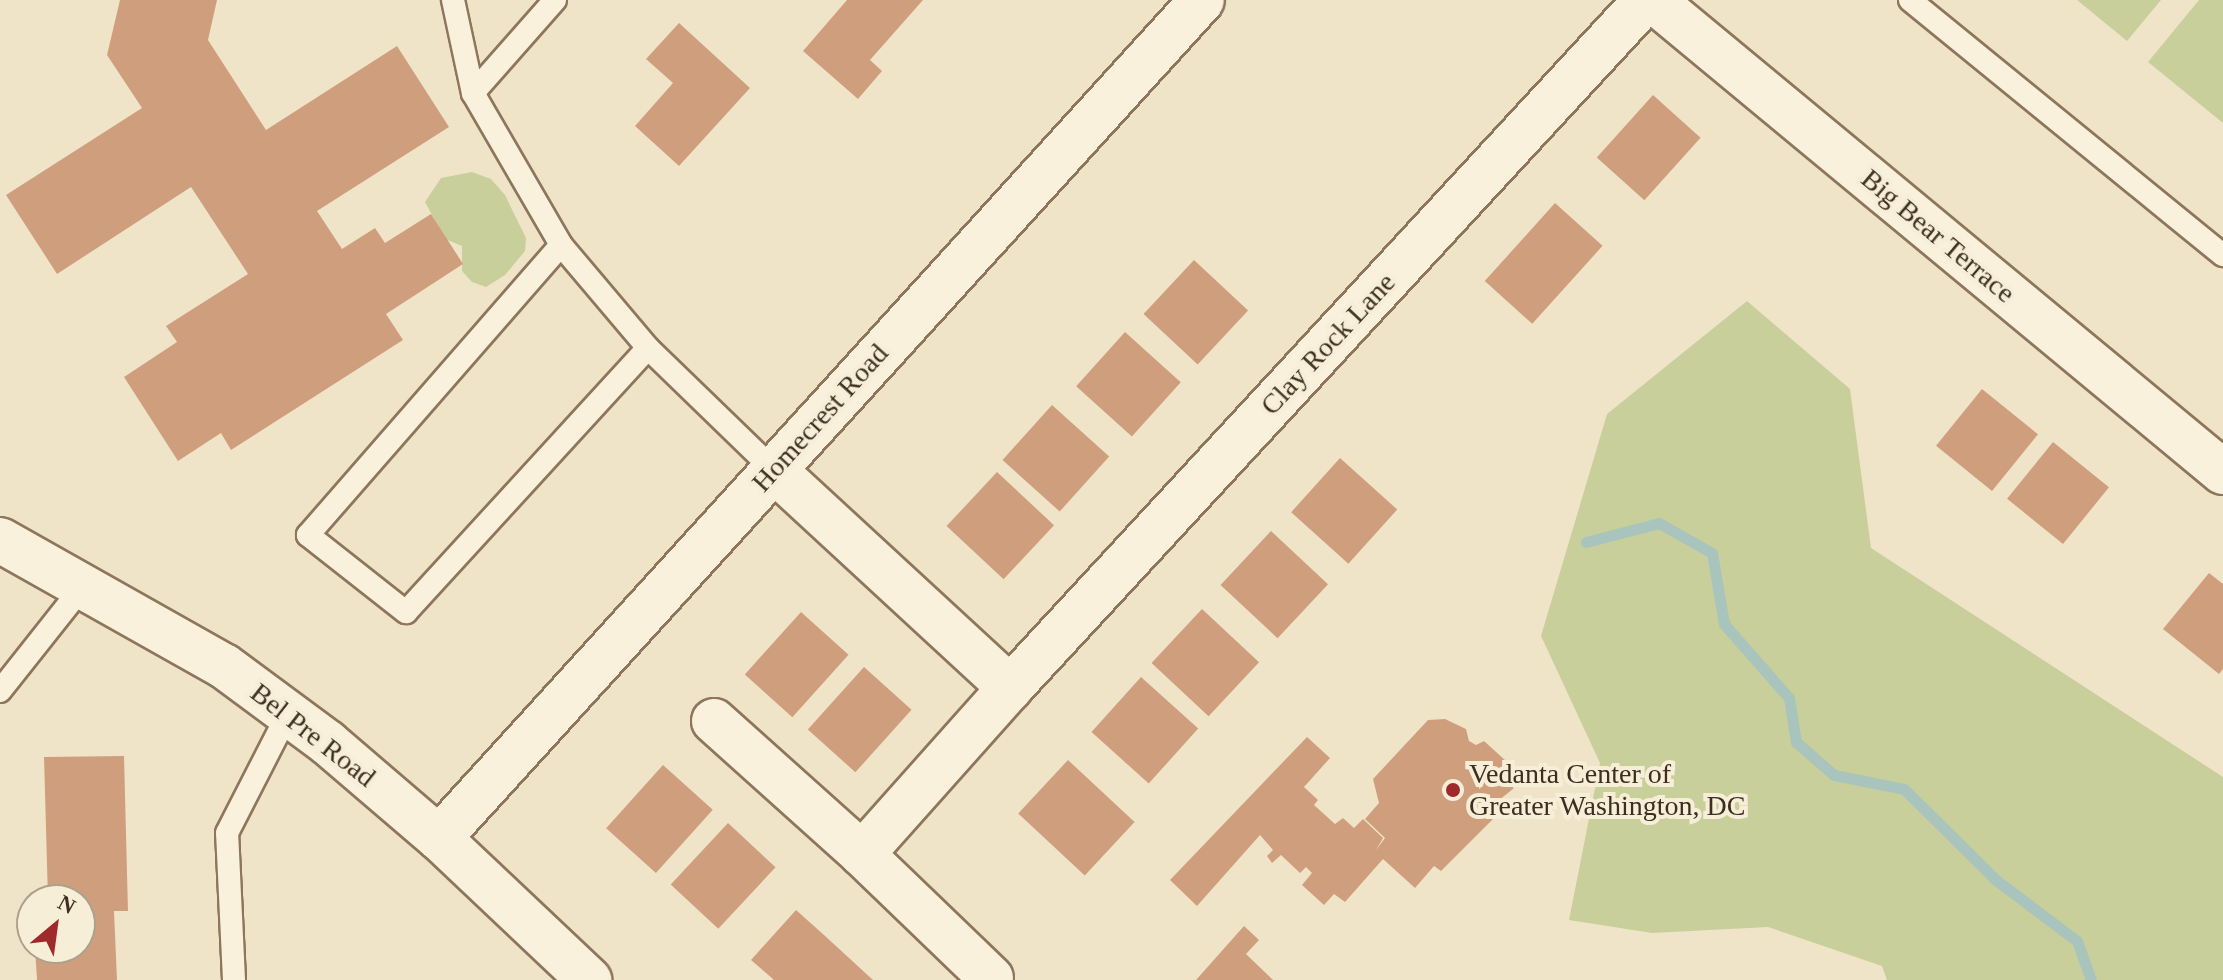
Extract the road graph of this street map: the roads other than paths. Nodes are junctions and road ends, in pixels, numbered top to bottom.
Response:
1 (453, 0) edge
2 (555, 0) edge
3 (1202, 0) edge
4 (1646, 0) edge
5 (1653, 0) edge
6 (1910, 0) edge
7 (473, 93) junction
8 (561, 245) junction
9 (2223, 255) edge
10 (648, 348) junction
11 (773, 469) junction
12 (2223, 472) edge
13 (0, 540) edge
14 (84, 585) junction
15 (1010, 688) junction
16 (0, 691) edge
17 (288, 714) junction
18 (714, 721) dead end
19 (439, 838) junction
20 (862, 854) junction
21 (991, 978) dead end
22 (234, 980) edge
23 (589, 980) edge

1 - 7 lane
2 - 7 lane
3 - 11 street, Homecrest Road
4 - 15 street, Clay Rock Lane
5 - 12 street, Big Bear Terrace
6 - 9 lane
7 - 8 lane
8 - 10 lane
8 - 10 lane
10 - 11 lane
11 - 15 street
11 - 19 street, Homecrest Road
13 - 14 street, Bel Pre Road
14 - 16 lane
14 - 17 street, Bel Pre Road
15 - 20 street, Clay Rock Lane
17 - 19 street, Bel Pre Road
17 - 22 lane
18 - 20 street
19 - 23 street, Bel Pre Road
20 - 21 street

